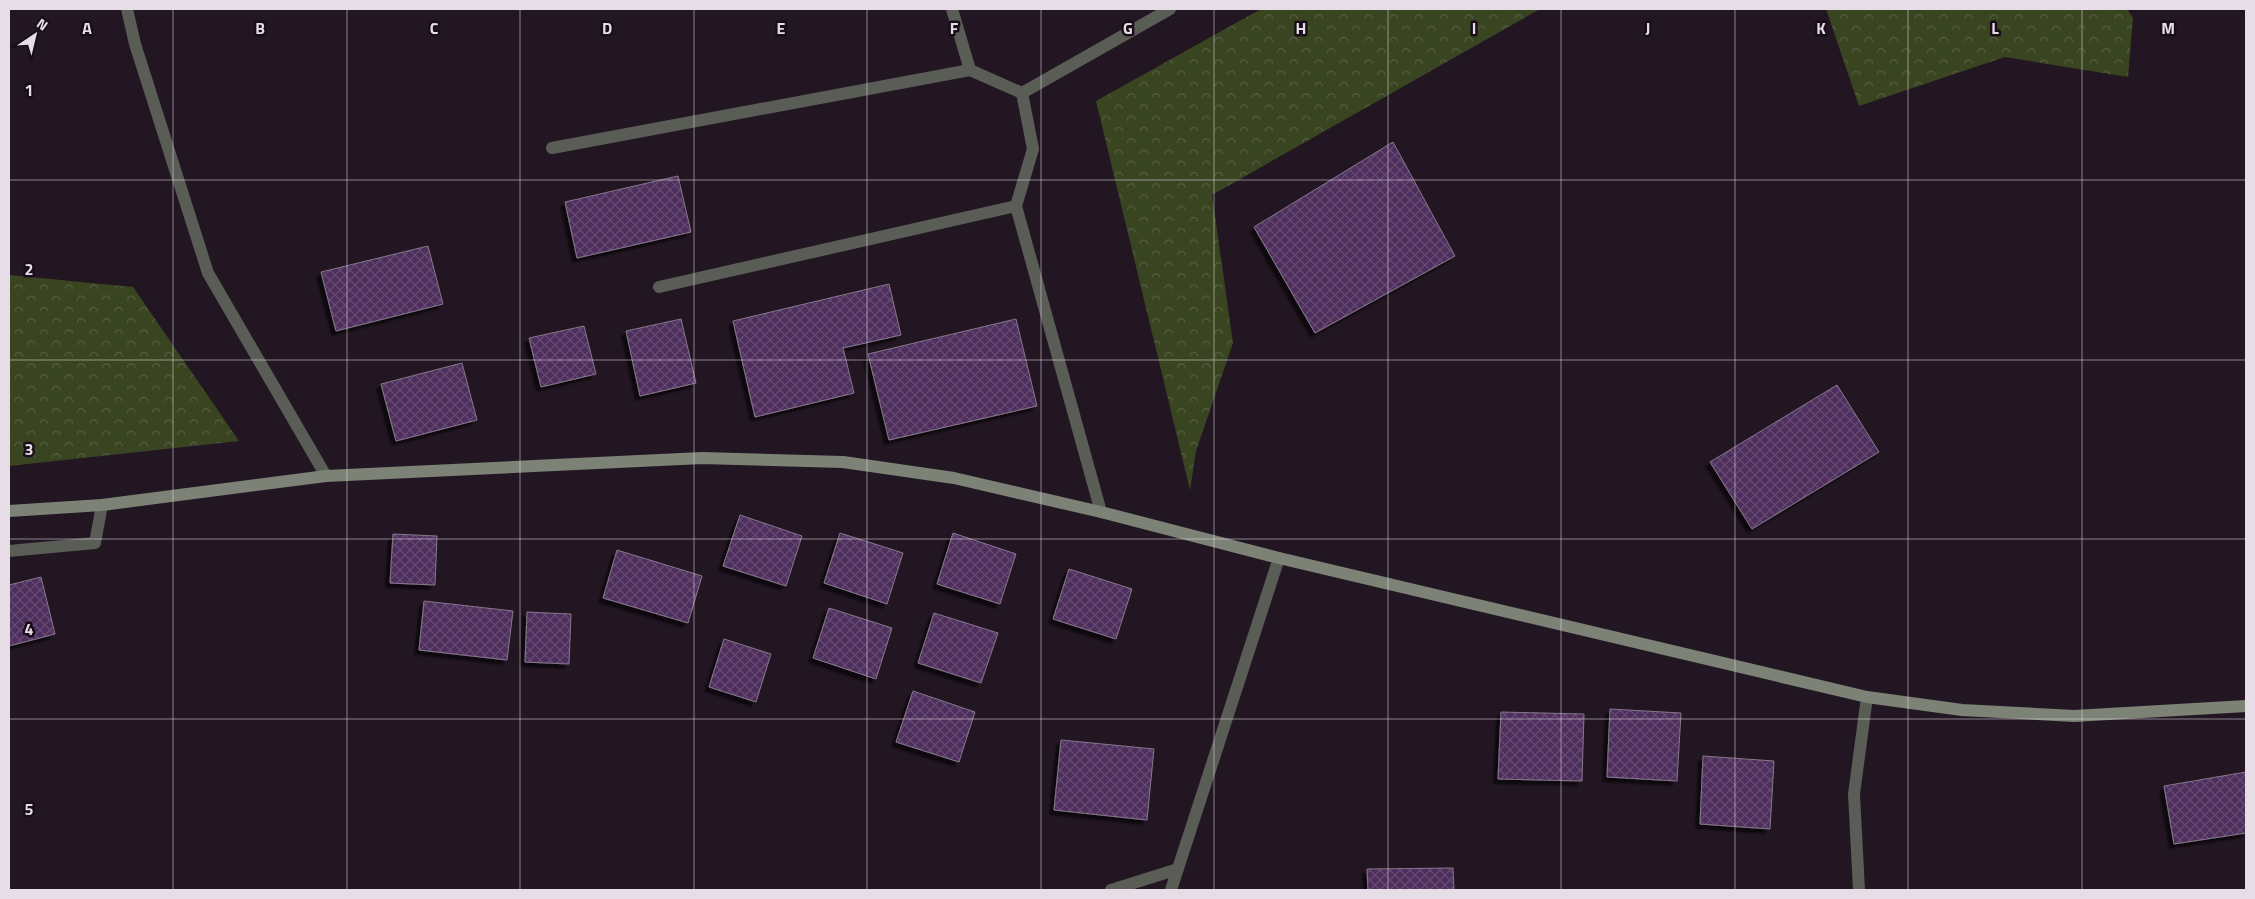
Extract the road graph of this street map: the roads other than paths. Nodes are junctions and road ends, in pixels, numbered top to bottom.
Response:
1 (127, 9) edge
2 (952, 9) edge
3 (1170, 9) edge
4 (970, 70) junction
5 (1022, 93) junction
6 (552, 148) dead end
7 (1016, 206) junction
8 (659, 287) dead end
9 (326, 476) junction
10 (102, 505) junction
11 (9, 511) edge
12 (1101, 512) junction
13 (9, 551) edge
14 (1279, 558) junction
15 (1867, 697) junction
16 (2246, 706) edge
17 (1178, 869) junction
18 (1111, 890) edge
19 (1171, 890) edge
20 (1859, 890) edge

1 - 9 street
2 - 4 street
3 - 5 street
4 - 5 street
4 - 6 street
5 - 7 street
7 - 8 street
7 - 12 street
9 - 10 street
9 - 12 street
10 - 11 street
10 - 13 street
12 - 14 street
14 - 15 street
14 - 17 street
15 - 16 street
15 - 20 street
17 - 18 street
17 - 19 street

